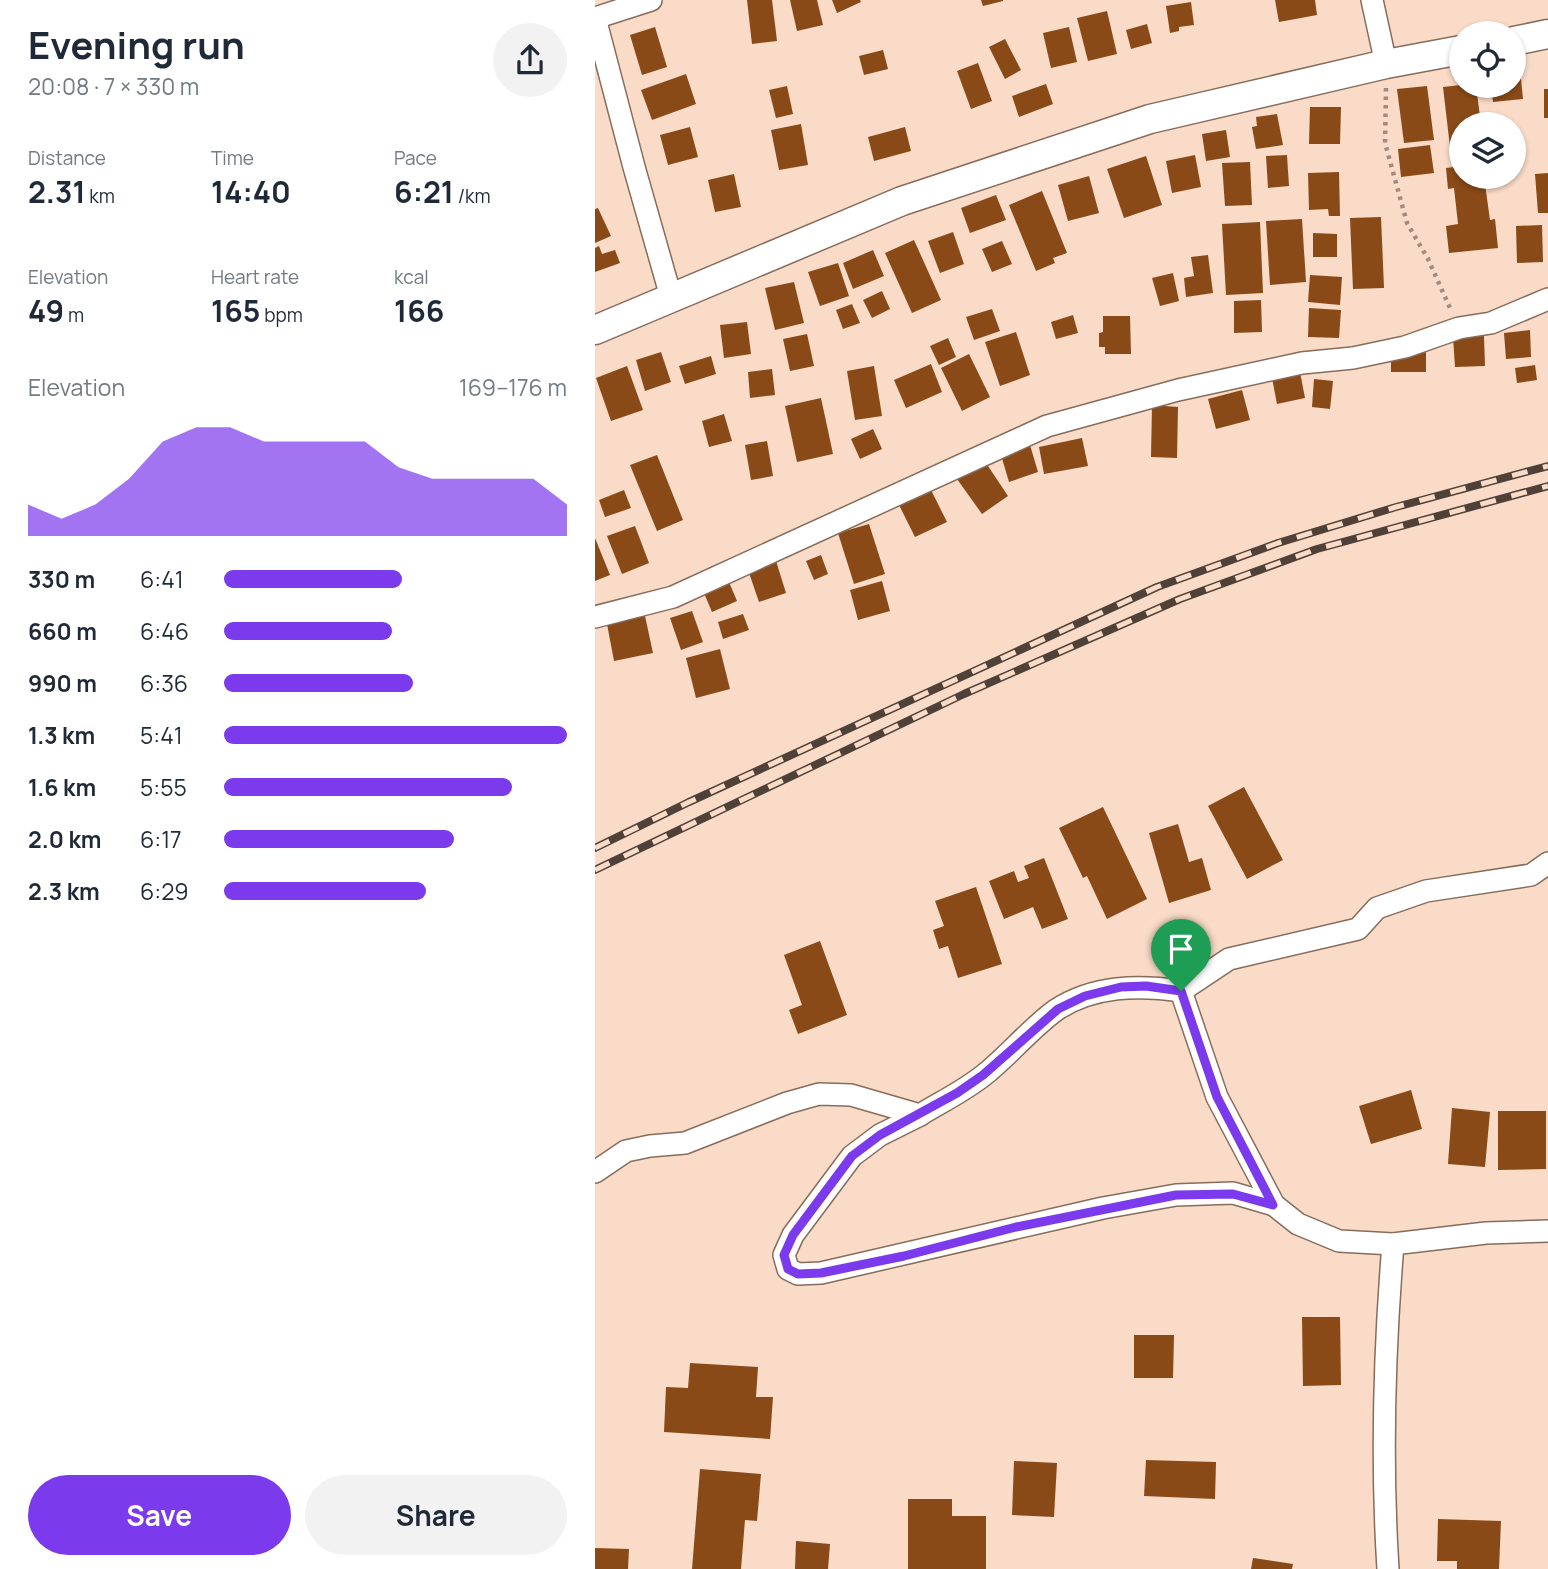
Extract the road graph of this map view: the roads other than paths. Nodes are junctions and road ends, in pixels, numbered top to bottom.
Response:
1 (651, 0) edge
2 (1373, 0) edge
3 (595, 17) edge
4 (1548, 34) edge
5 (1526, 39) edge
6 (1449, 52) edge
7 (1386, 64) junction
8 (671, 297) junction
9 (1548, 299) edge
10 (595, 330) edge
11 (595, 617) edge
12 (1548, 863) edge
13 (1181, 991) junction
14 (919, 1115) junction
15 (595, 1172) edge
16 (1273, 1205) junction
17 (1548, 1231) edge
18 (1394, 1244) junction
19 (1388, 1569) edge

1 - 3 street
2 - 7 street
3 - 8 street
4 - 5 street
6 - 7 street
7 - 8 street
8 - 10 street
9 - 11 street
12 - 13 street
13 - 14 street
13 - 16 street
14 - 15 street
14 - 16 street
16 - 18 street
17 - 18 street
18 - 19 street

